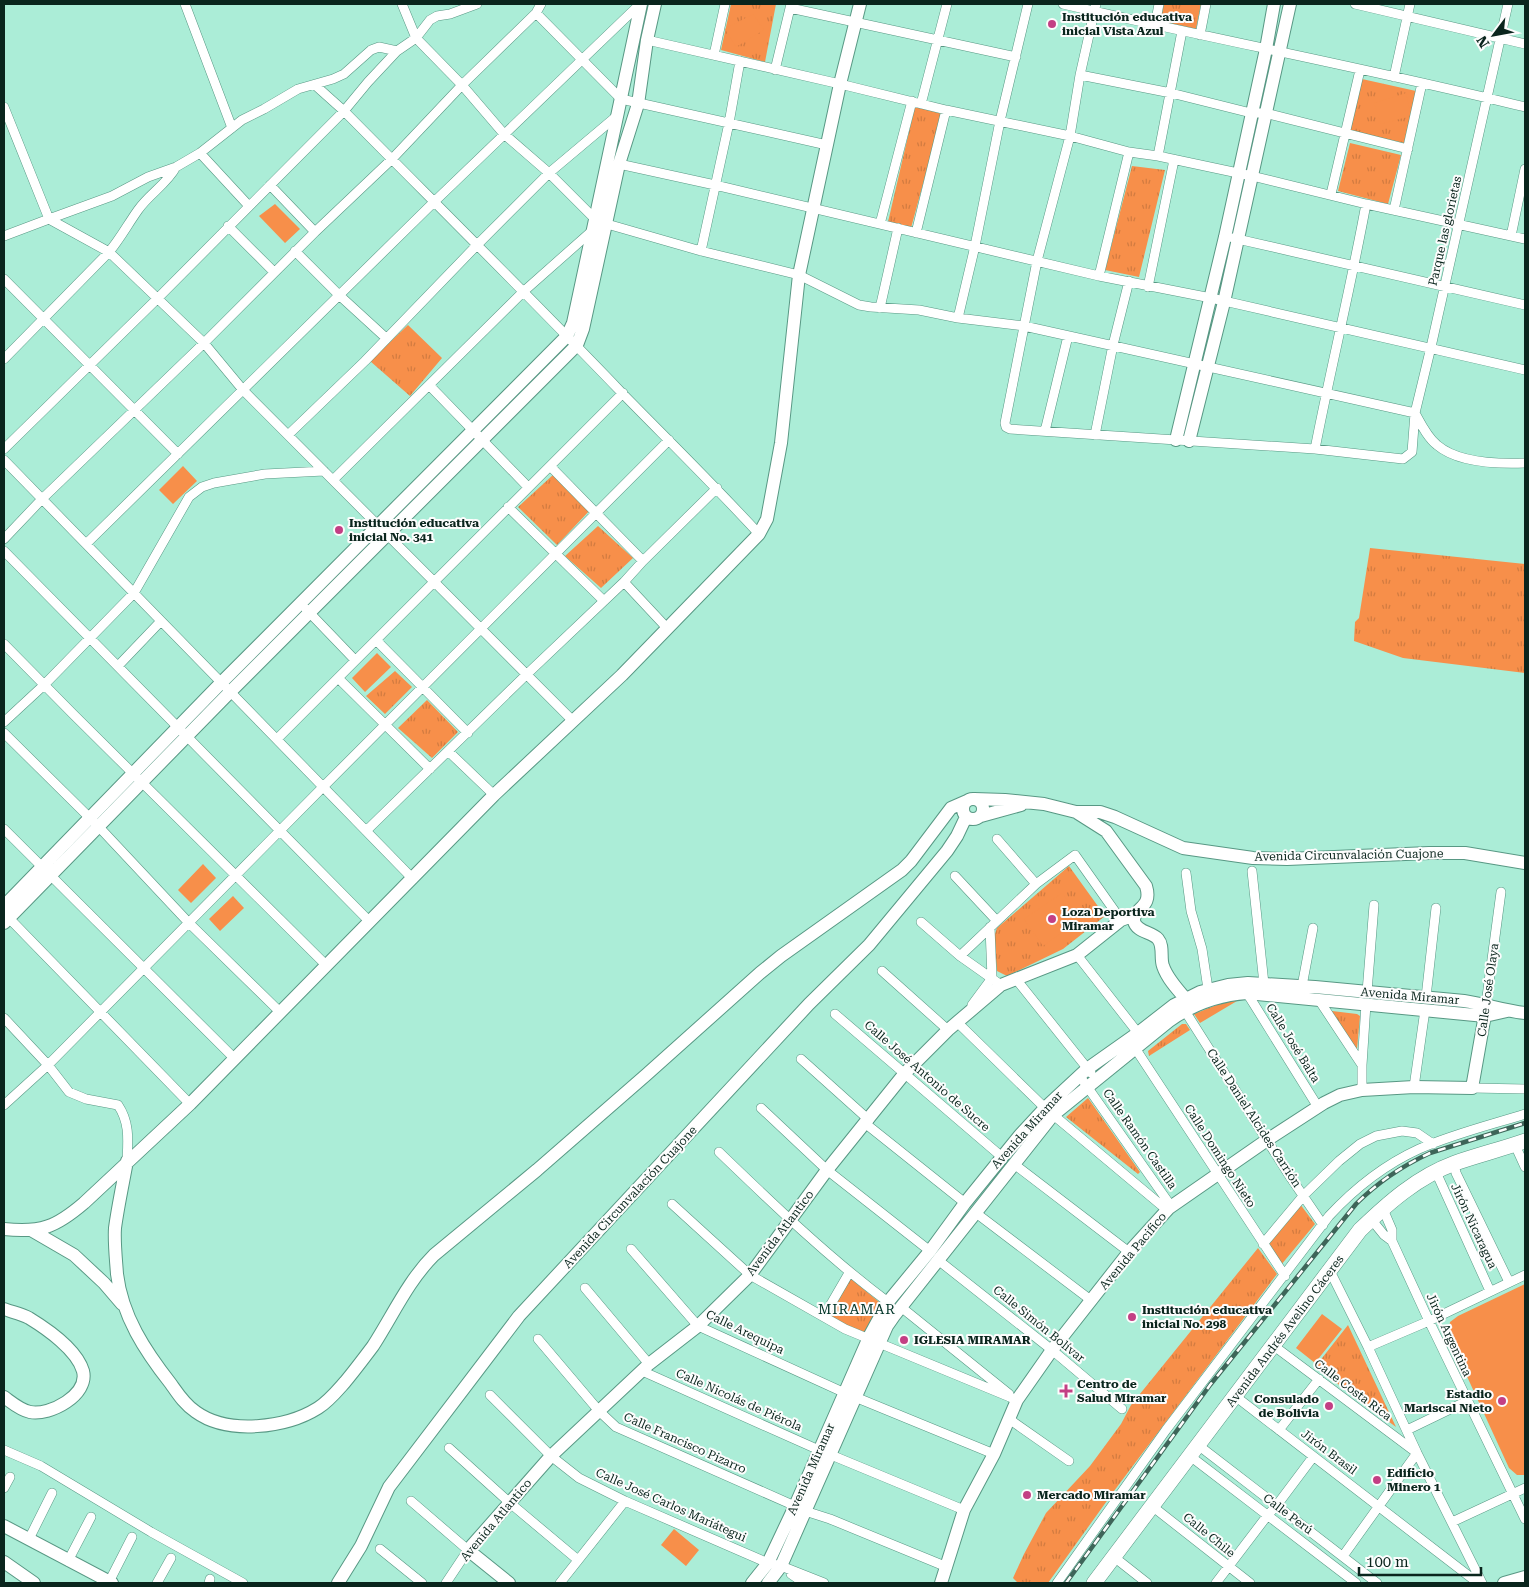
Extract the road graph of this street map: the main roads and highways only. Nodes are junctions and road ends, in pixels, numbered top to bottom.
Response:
1 (641, 4) edge
2 (656, 4) edge
3 (860, 4) edge
4 (1274, 4) edge
5 (1290, 4) edge
6 (600, 227) junction
7 (1232, 238) junction
8 (383, 530) junction
9 (226, 688) junction
10 (1031, 803) junction
11 (972, 810) junction
12 (1076, 812) junction
13 (1525, 863) edge
14 (46, 871) junction
15 (4, 906) edge
16 (1135, 915) junction
17 (6, 918) edge
18 (1367, 998) junction
19 (1185, 1004) junction
20 (1486, 1010) junction
21 (1525, 1013) edge
22 (1472, 1088) joint
23 (1049, 1111) junction
24 (1522, 1152) edge
25 (127, 1161) junction
26 (4, 1229) edge
27 (31, 1230) junction
28 (934, 1255) junction
29 (123, 1306) junction
30 (4, 1309) edge
31 (874, 1341) junction
32 (4, 1397) edge
33 (800, 1509) junction
34 (4, 1526) edge
35 (1118, 1560) junction
36 (4, 1562) edge
37 (1525, 1577) edge
38 (111, 1582) edge
39 (34, 1583) edge
40 (338, 1583) edge
41 (509, 1583) edge
42 (752, 1583) edge
43 (768, 1583) edge
44 (941, 1583) edge
45 (1094, 1583) edge
46 (1106, 1583) edge
47 (1504, 1583) edge

1 - 6 main road
2 - 6 main road
3 - 25 main road
4 - 7 main road
5 - 7 main road
6 - 8 main road
7 - 7 main road
8 - 9 main road
8 - 9 main road
9 - 14 main road
10 - 11 main road, Avenida Circunvalación Cuajone
10 - 11 main road, Avenida Circunvalación Cuajone
10 - 12 main road, Avenida Circunvalación Cuajone
11 - 29 main road
11 - 40 main road, Avenida Circunvalación Cuajone
12 - 13 main road, Avenida Circunvalación Cuajone
12 - 16 main road
14 - 15 main road
14 - 17 main road
16 - 19 main road, Calle Daniel Alcides Carrión
16 - 41 main road, Avenida Atlantico
18 - 19 main road, Avenida Miramar
18 - 19 main road, Avenida Miramar
18 - 20 main road, Avenida Miramar
18 - 20 main road, Avenida Miramar
19 - 23 main road, Avenida Miramar
19 - 23 main road, Avenida Miramar
20 - 21 main road, Avenida Miramar
20 - 22 main road, Calle José Olaya
22 - 44 main road, Avenida Pacifico
23 - 28 main road, Avenida Miramar
23 - 28 main road, Avenida Miramar
24 - 35 highway, Avenida Andrés Avelino Cáceres
25 - 27 main road
25 - 29 main road
26 - 27 main road
27 - 29 main road
28 - 31 main road, Avenida Miramar
28 - 31 main road, Avenida Miramar
30 - 32 main road
31 - 33 main road, Avenida Miramar
33 - 42 main road, Avenida Miramar
33 - 43 main road, Avenida Miramar
34 - 38 main road
35 - 45 highway, Avenida Andrés Avelino Cáceres
35 - 46 highway, Avenida Andrés Avelino Cáceres
36 - 39 main road
37 - 47 main road

